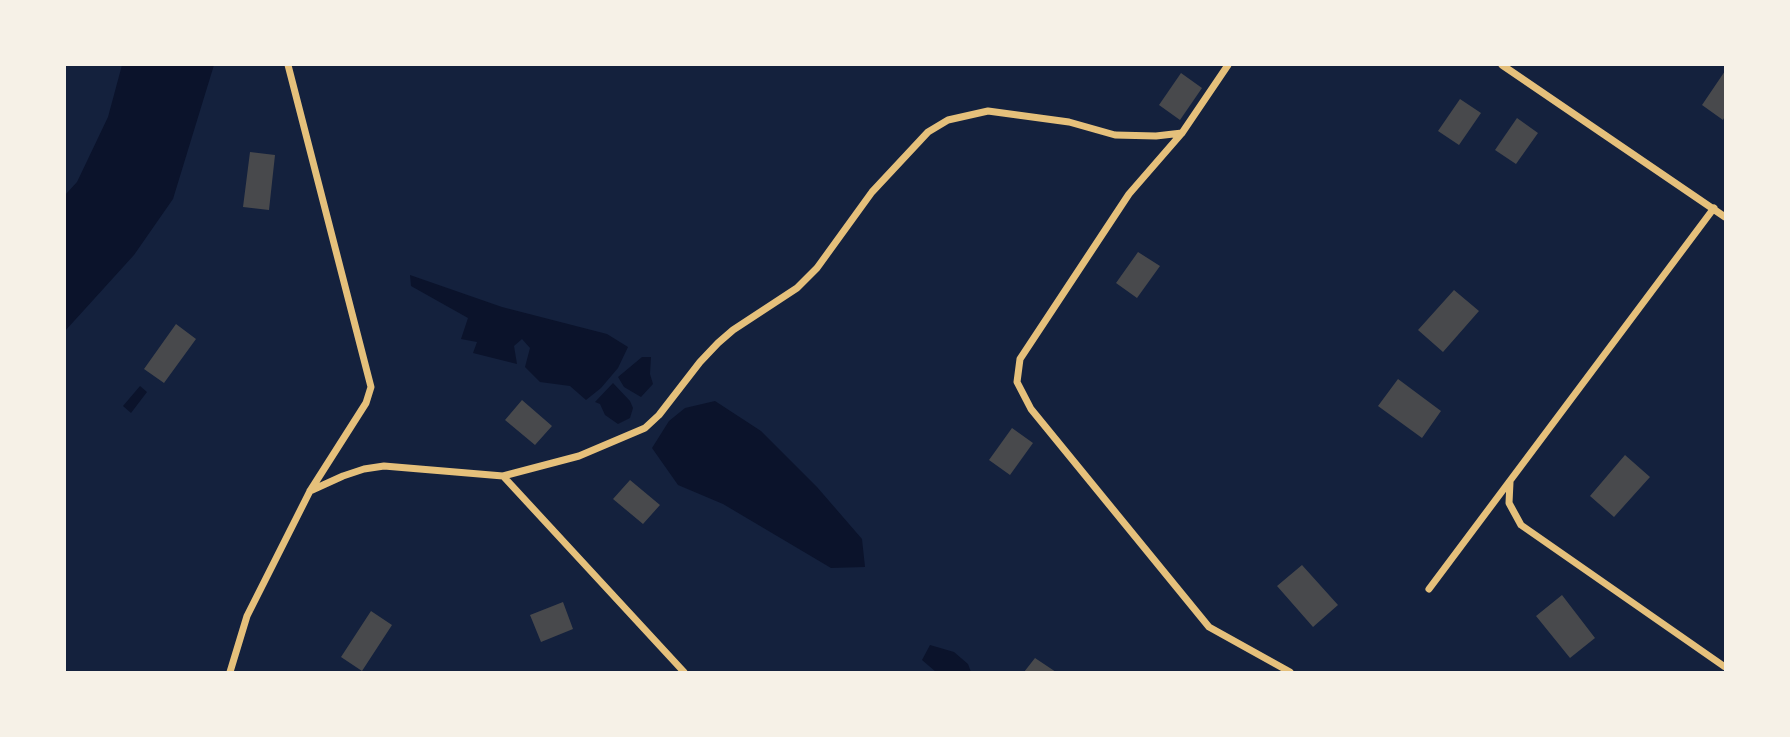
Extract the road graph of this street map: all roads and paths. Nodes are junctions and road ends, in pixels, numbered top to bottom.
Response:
1 (288, 65) edge
2 (1228, 65) edge
3 (1502, 65) edge
4 (1182, 132) junction
5 (1714, 208) junction
6 (1725, 216) edge
7 (503, 476) junction
8 (1510, 481) junction
9 (310, 491) junction
10 (1429, 589) dead end
11 (1725, 667) edge
12 (230, 672) edge
13 (684, 672) edge
14 (1290, 672) edge

1 - 9 street
2 - 4 street
3 - 5 street
4 - 7 street
4 - 14 street
5 - 6 street
5 - 8 street
7 - 9 street
7 - 13 street
8 - 10 street
8 - 11 street
9 - 12 street

